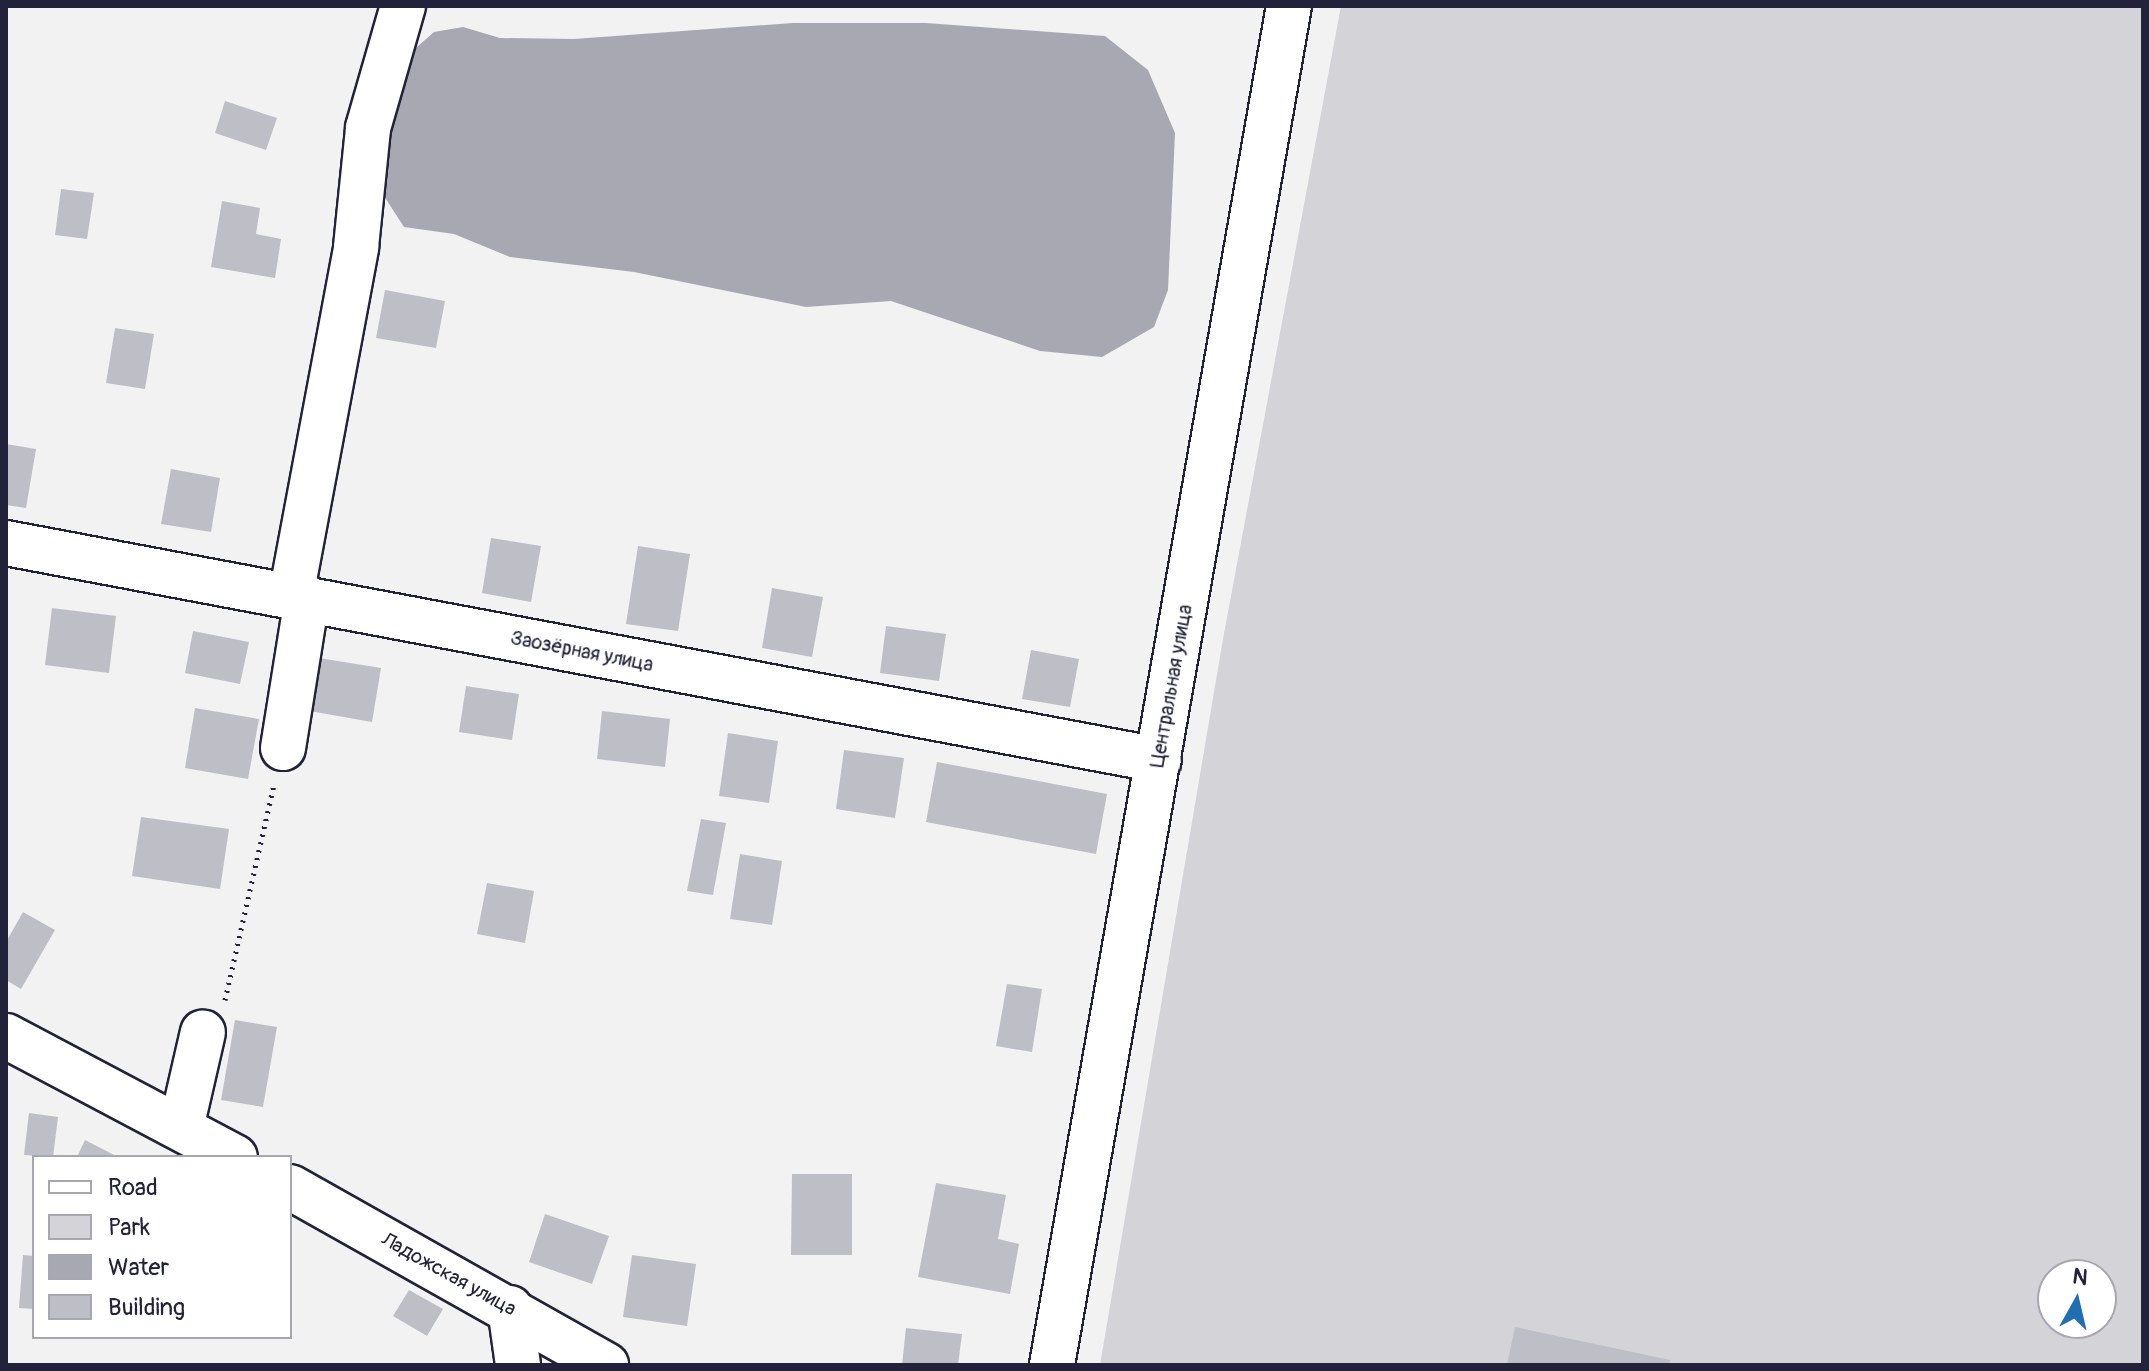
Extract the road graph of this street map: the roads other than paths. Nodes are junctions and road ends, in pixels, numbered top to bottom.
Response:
1 (403, 6) edge
2 (1289, 6) edge
3 (6, 543) edge
4 (299, 597) junction
5 (283, 748) road end
6 (1159, 760) junction
7 (203, 1032) road end
8 (6, 1036) edge
9 (181, 1128) junction
10 (231, 1155) edge
11 (292, 1188) edge
12 (510, 1308) junction
13 (518, 1365) edge
14 (606, 1365) edge
15 (1052, 1365) edge

1 - 4 street
2 - 6 street, Центральная улица
3 - 4 street, Заозёрная улица
4 - 5 street
4 - 6 street, Заозёрная улица
6 - 15 street, Центральная улица
7 - 9 street
8 - 9 street
9 - 10 street
11 - 12 street, Ладожская улица
12 - 13 street
12 - 14 street, Ладожская улица

